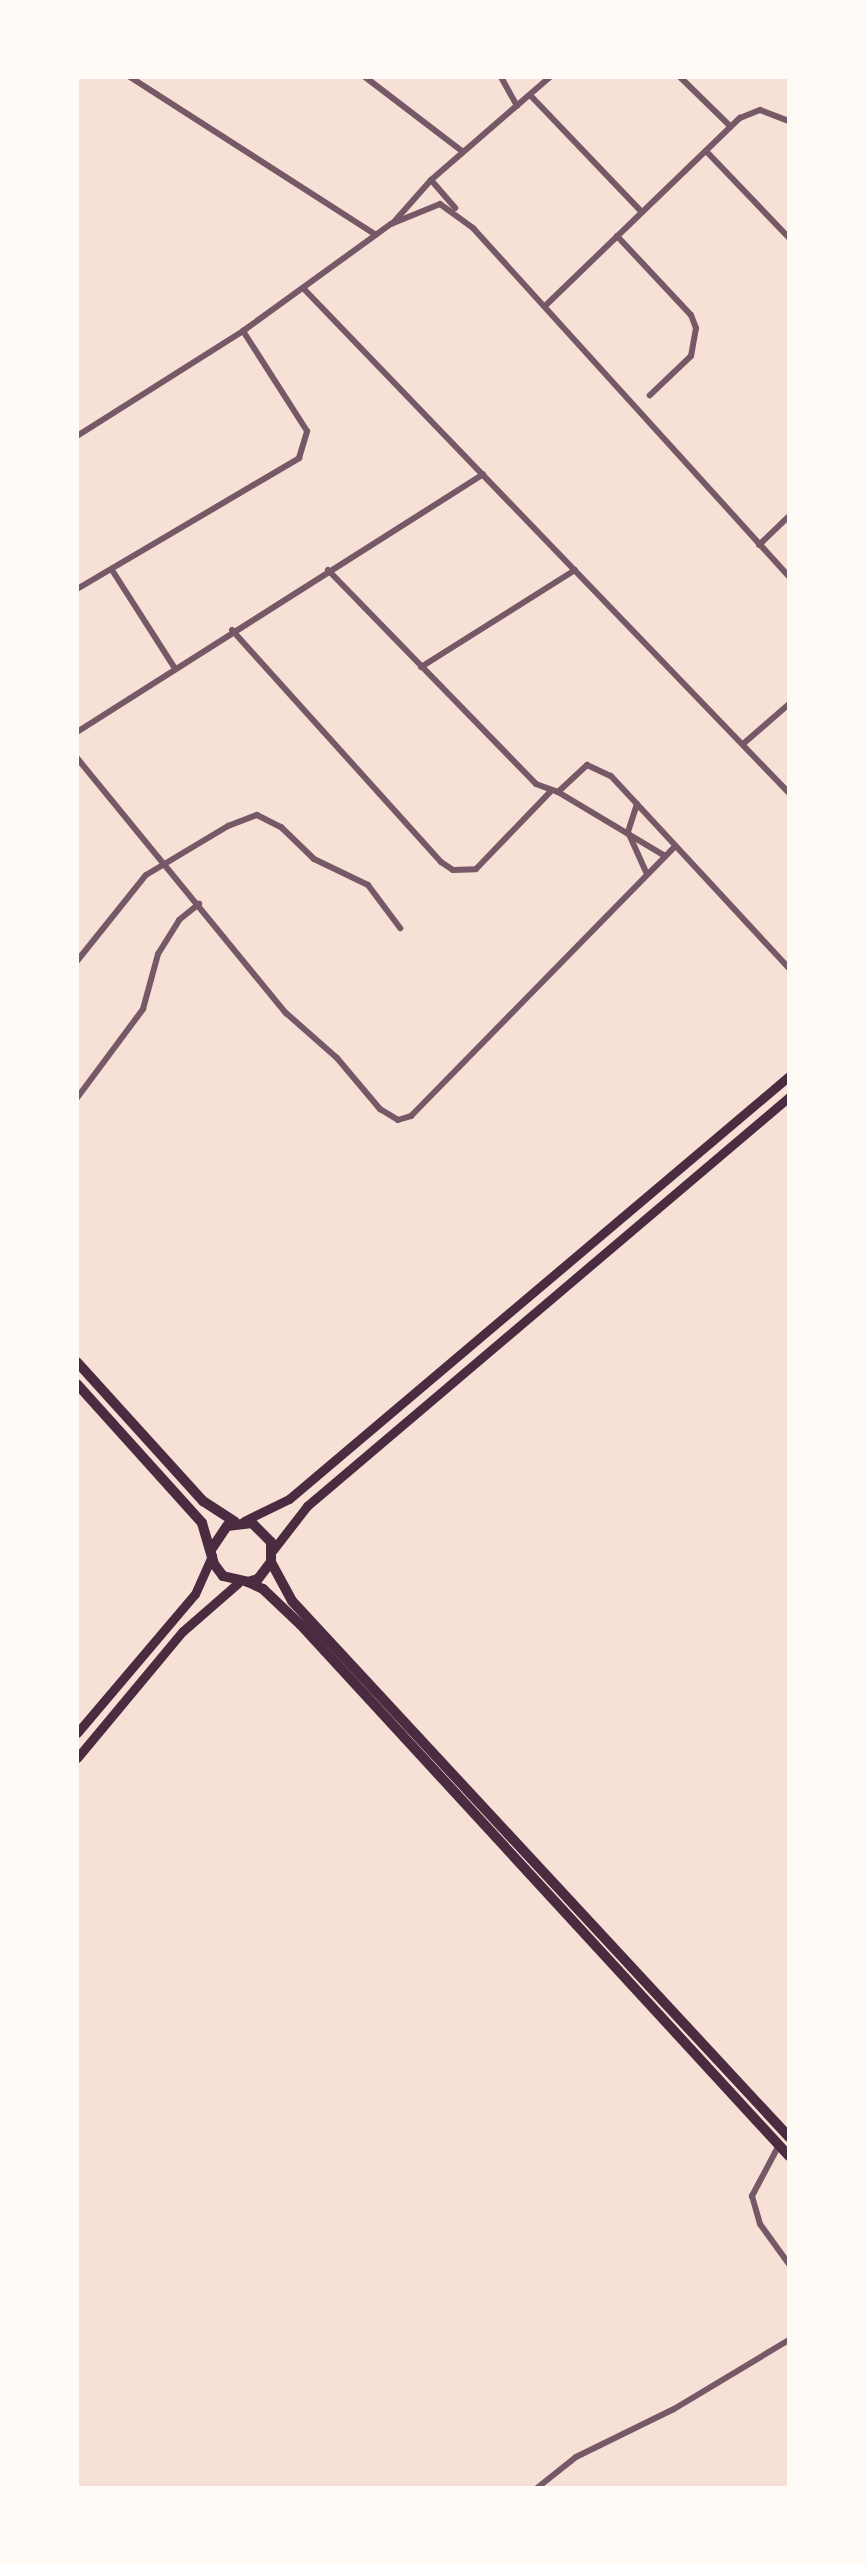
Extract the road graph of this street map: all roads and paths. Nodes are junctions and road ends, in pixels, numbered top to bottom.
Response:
1 (130, 77) edge
2 (365, 77) edge
3 (501, 77) edge
4 (550, 77) edge
5 (680, 77) edge
6 (530, 94) junction
7 (517, 106) junction
8 (789, 121) edge
9 (731, 127) junction
10 (706, 151) junction
11 (463, 152) junction
12 (430, 180) junction
13 (642, 212) junction
14 (463, 218) junction
15 (391, 224) junction
16 (376, 235) junction
17 (617, 236) junction
18 (789, 238) edge
19 (304, 289) junction
20 (545, 306) junction
21 (243, 331) junction
22 (650, 395) dead end
23 (77, 436) edge
24 (482, 474) junction
25 (789, 516) edge
26 (759, 545) junction
27 (112, 570) junction
28 (328, 570) junction
29 (575, 570) junction
30 (789, 576) edge
31 (77, 589) edge
32 (232, 630) junction
33 (174, 667) junction
34 (421, 667) junction
35 (789, 704) edge
36 (77, 732) edge
37 (743, 744) junction
38 (77, 758) edge
39 (558, 792) junction
40 (550, 793) junction
41 (789, 793) edge
42 (637, 804) junction
43 (628, 832) junction
44 (674, 847) junction
45 (665, 856) junction
46 (167, 864) junction
47 (647, 874) junction
48 (199, 904) junction
49 (400, 928) dead end
50 (77, 961) edge
51 (789, 968) edge
52 (789, 1076) edge
53 (789, 1097) edge
54 (77, 1098) edge
55 (77, 1362) edge
56 (77, 1384) edge
57 (240, 1522) junction
58 (273, 1550) junction
59 (212, 1552) junction
60 (271, 1562) junction
61 (243, 1583) junction
62 (77, 1733) edge
63 (77, 1758) edge
64 (789, 2137) edge
65 (779, 2146) junction
66 (789, 2156) edge
67 (789, 2264) edge
68 (789, 2340) edge
69 (537, 2488) edge

1 - 16 street
2 - 11 street
3 - 7 street
4 - 6 street
5 - 9 street
6 - 7 street
6 - 13 street
7 - 11 street
8 - 9 street
9 - 10 street
10 - 13 street
10 - 18 street
11 - 12 street
12 - 14 street
12 - 15 street
13 - 17 street
14 - 15 street
14 - 20 street
15 - 16 street
16 - 19 street
17 - 20 street
17 - 22 street
19 - 21 street
19 - 24 street
20 - 26 street
21 - 23 street
21 - 27 street
24 - 28 street
24 - 29 street
25 - 26 street
26 - 30 street
27 - 31 street
27 - 33 street
28 - 32 street
28 - 34 street
29 - 34 street
29 - 37 street
32 - 33 street
32 - 40 street
33 - 36 street
34 - 40 street
35 - 37 street
37 - 41 street
38 - 46 street
39 - 40 street
39 - 42 street
39 - 43 street
42 - 43 street
42 - 44 street
43 - 45 street
43 - 47 street
44 - 45 street
44 - 51 street
45 - 47 street
46 - 48 street
46 - 49 street
46 - 50 street
47 - 48 street
48 - 54 street
52 - 57 main road
53 - 58 main road
55 - 57 highway
56 - 59 highway
57 - 58 highway
57 - 59 highway
58 - 60 highway
59 - 61 highway
59 - 62 main road
60 - 61 highway
60 - 64 highway
61 - 63 main road
61 - 65 highway
65 - 66 highway
65 - 67 street
68 - 69 street

